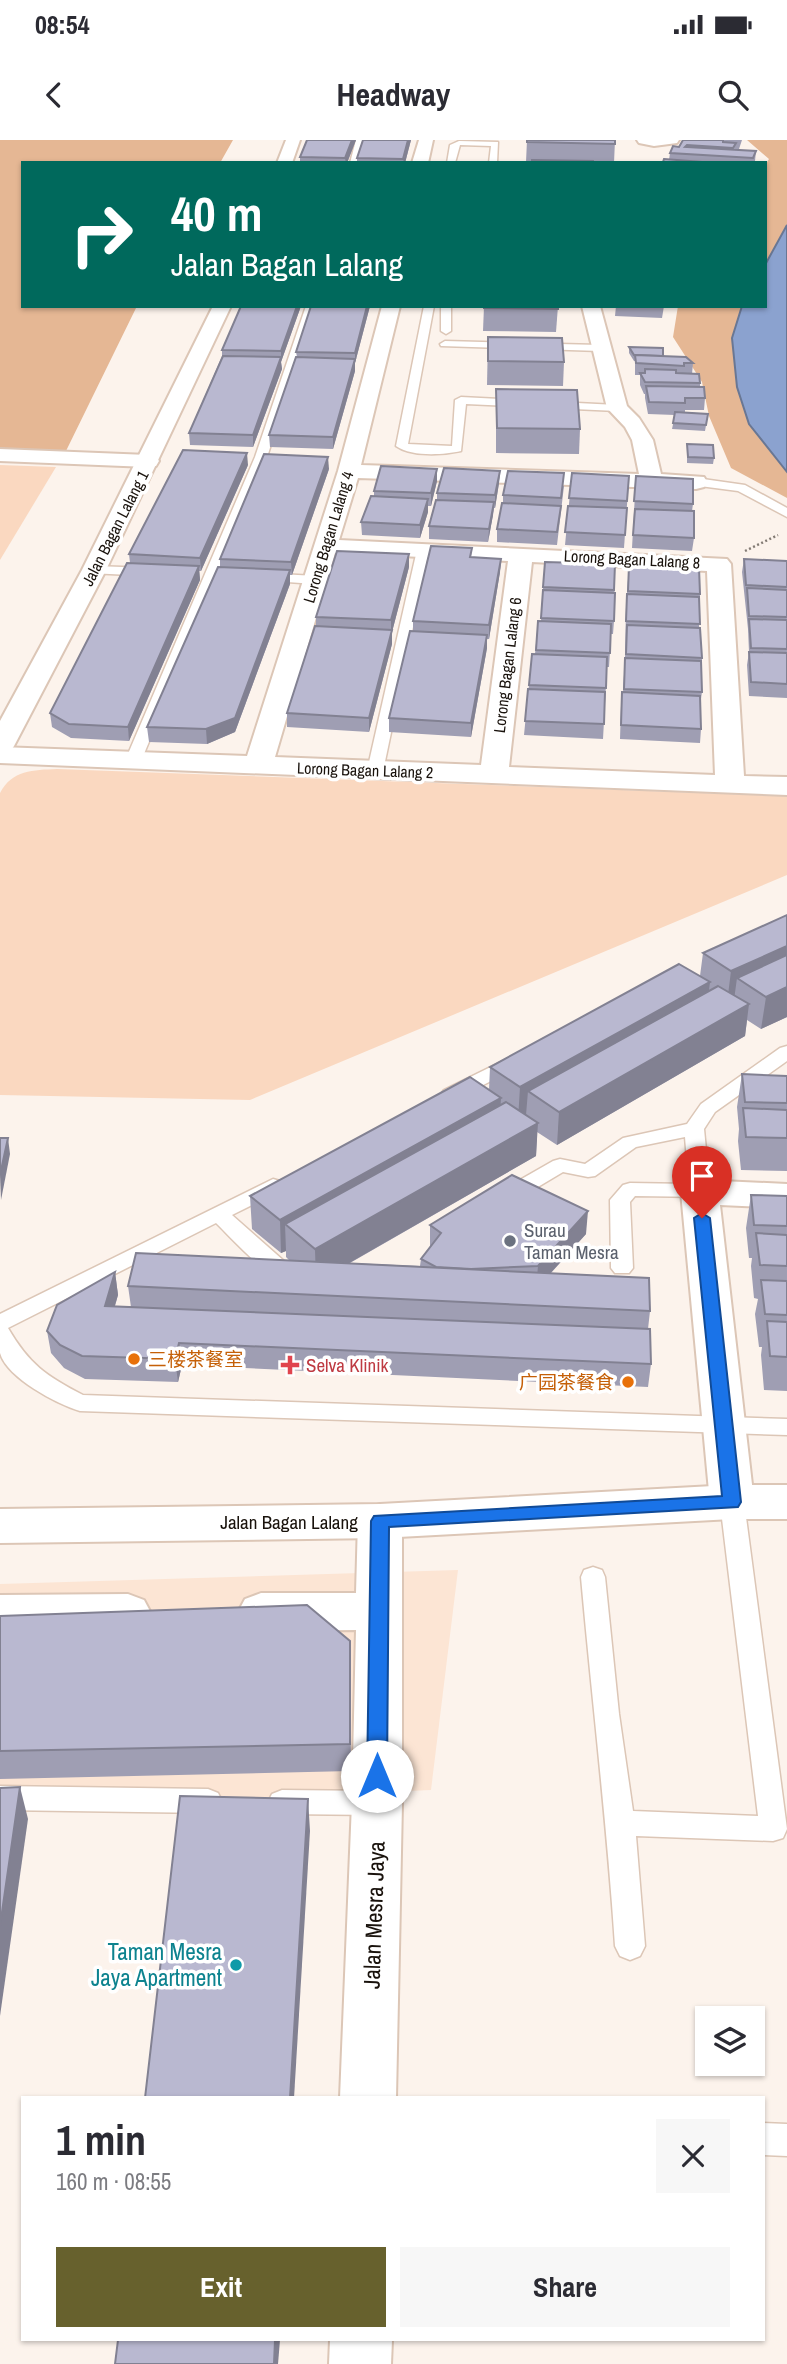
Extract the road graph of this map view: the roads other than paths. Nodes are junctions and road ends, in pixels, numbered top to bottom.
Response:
1 (293, 140) edge
2 (360, 140) edge
3 (426, 140) edge
4 (671, 140) edge
5 (653, 146) edge
6 (285, 161) edge
7 (355, 161) edge
8 (421, 161) edge
9 (451, 161) edge
10 (493, 161) edge
11 (221, 308) edge
12 (310, 308) edge
13 (390, 308) edge
14 (429, 308) edge
15 (446, 308) edge
16 (591, 308) edge
17 (446, 331) dead end
18 (445, 344) dead end
19 (600, 348) junction
20 (617, 408) junction
21 (0, 455) edge
22 (148, 461) junction
23 (349, 471) junction
24 (650, 481) junction
25 (696, 482) joint
26 (787, 513) edge
27 (327, 546) junction
28 (424, 550) junction
29 (521, 554) junction
30 (94, 570) junction
31 (159, 572) edge
32 (250, 577) edge
33 (315, 580) junction
34 (0, 746) edge
35 (0, 755) edge
36 (133, 761) junction
37 (258, 766) junction
38 (375, 771) junction
39 (494, 776) junction
40 (730, 782) junction
41 (787, 786) edge
42 (787, 1052) edge
43 (525, 1056) edge
44 (439, 1100) edge
45 (694, 1129) junction
46 (292, 1176) edge
47 (699, 1192) junction
48 (787, 1196) edge
49 (482, 1212) edge
50 (218, 1214) junction
51 (622, 1268) dead end
52 (310, 1285) edge
53 (0, 1323) edge
54 (0, 1333) edge
55 (724, 1424) junction
56 (787, 1427) edge
57 (732, 1502) junction
58 (787, 1502) edge
59 (380, 1521) junction
60 (0, 1526) edge
61 (593, 1577) dead end
62 (378, 1611) junction
63 (216, 1612) edge
64 (162, 1613) edge
65 (0, 1614) edge
66 (0, 1798) edge
67 (377, 1803) junction
68 (621, 1823) junction
69 (630, 1946) dead end
70 (368, 2096) edge
71 (765, 2139) edge
72 (787, 2140) edge
73 (361, 2341) edge
74 (360, 2364) edge

1 - 6 street
2 - 7 lane
3 - 8 street
4 - 5 street
9 - 10 lane
11 - 22 street, Jalan Bagan Lalang 1
12 - 36 lane
13 - 23 street, Lorong Bagan Lalang 4
14 - 20 lane
15 - 17 lane
16 - 19 street
18 - 19 lane
19 - 20 street
20 - 24 street
21 - 22 street
22 - 30 street, Jalan Bagan Lalang 1
23 - 24 street
23 - 27 street, Lorong Bagan Lalang 4
24 - 25 street
25 - 26 lane
27 - 28 street, Lorong Bagan Lalang 8
27 - 33 street, Lorong Bagan Lalang 4
28 - 29 street, Lorong Bagan Lalang 8
28 - 38 lane
29 - 39 street, Lorong Bagan Lalang 6
29 - 40 street, Lorong Bagan Lalang 8
30 - 31 lane
30 - 34 street, Jalan Bagan Lalang 1
32 - 33 lane
33 - 37 street, Lorong Bagan Lalang 4
35 - 36 street, Lorong Bagan Lalang 2
36 - 37 street, Lorong Bagan Lalang 2
37 - 38 street, Lorong Bagan Lalang 2
38 - 39 street, Lorong Bagan Lalang 2
39 - 40 street, Lorong Bagan Lalang 2
40 - 41 street, Lorong Bagan Lalang 2
42 - 45 lane
43 - 44 lane
45 - 47 lane
45 - 49 lane
46 - 50 lane
47 - 48 street
47 - 51 lane
47 - 55 street
50 - 52 lane
50 - 53 lane
54 - 55 lane
55 - 56 lane
55 - 57 street
57 - 58 street, Jalan Bagan Lalang
57 - 59 street, Jalan Bagan Lalang
57 - 68 lane
59 - 60 street, Jalan Bagan Lalang
59 - 62 street, Jalan Mesra Jaya
61 - 68 lane
62 - 63 street
62 - 67 street, Jalan Mesra Jaya
64 - 65 street
66 - 67 lane
67 - 70 street, Jalan Mesra Jaya
68 - 69 lane
71 - 72 lane
73 - 74 street

